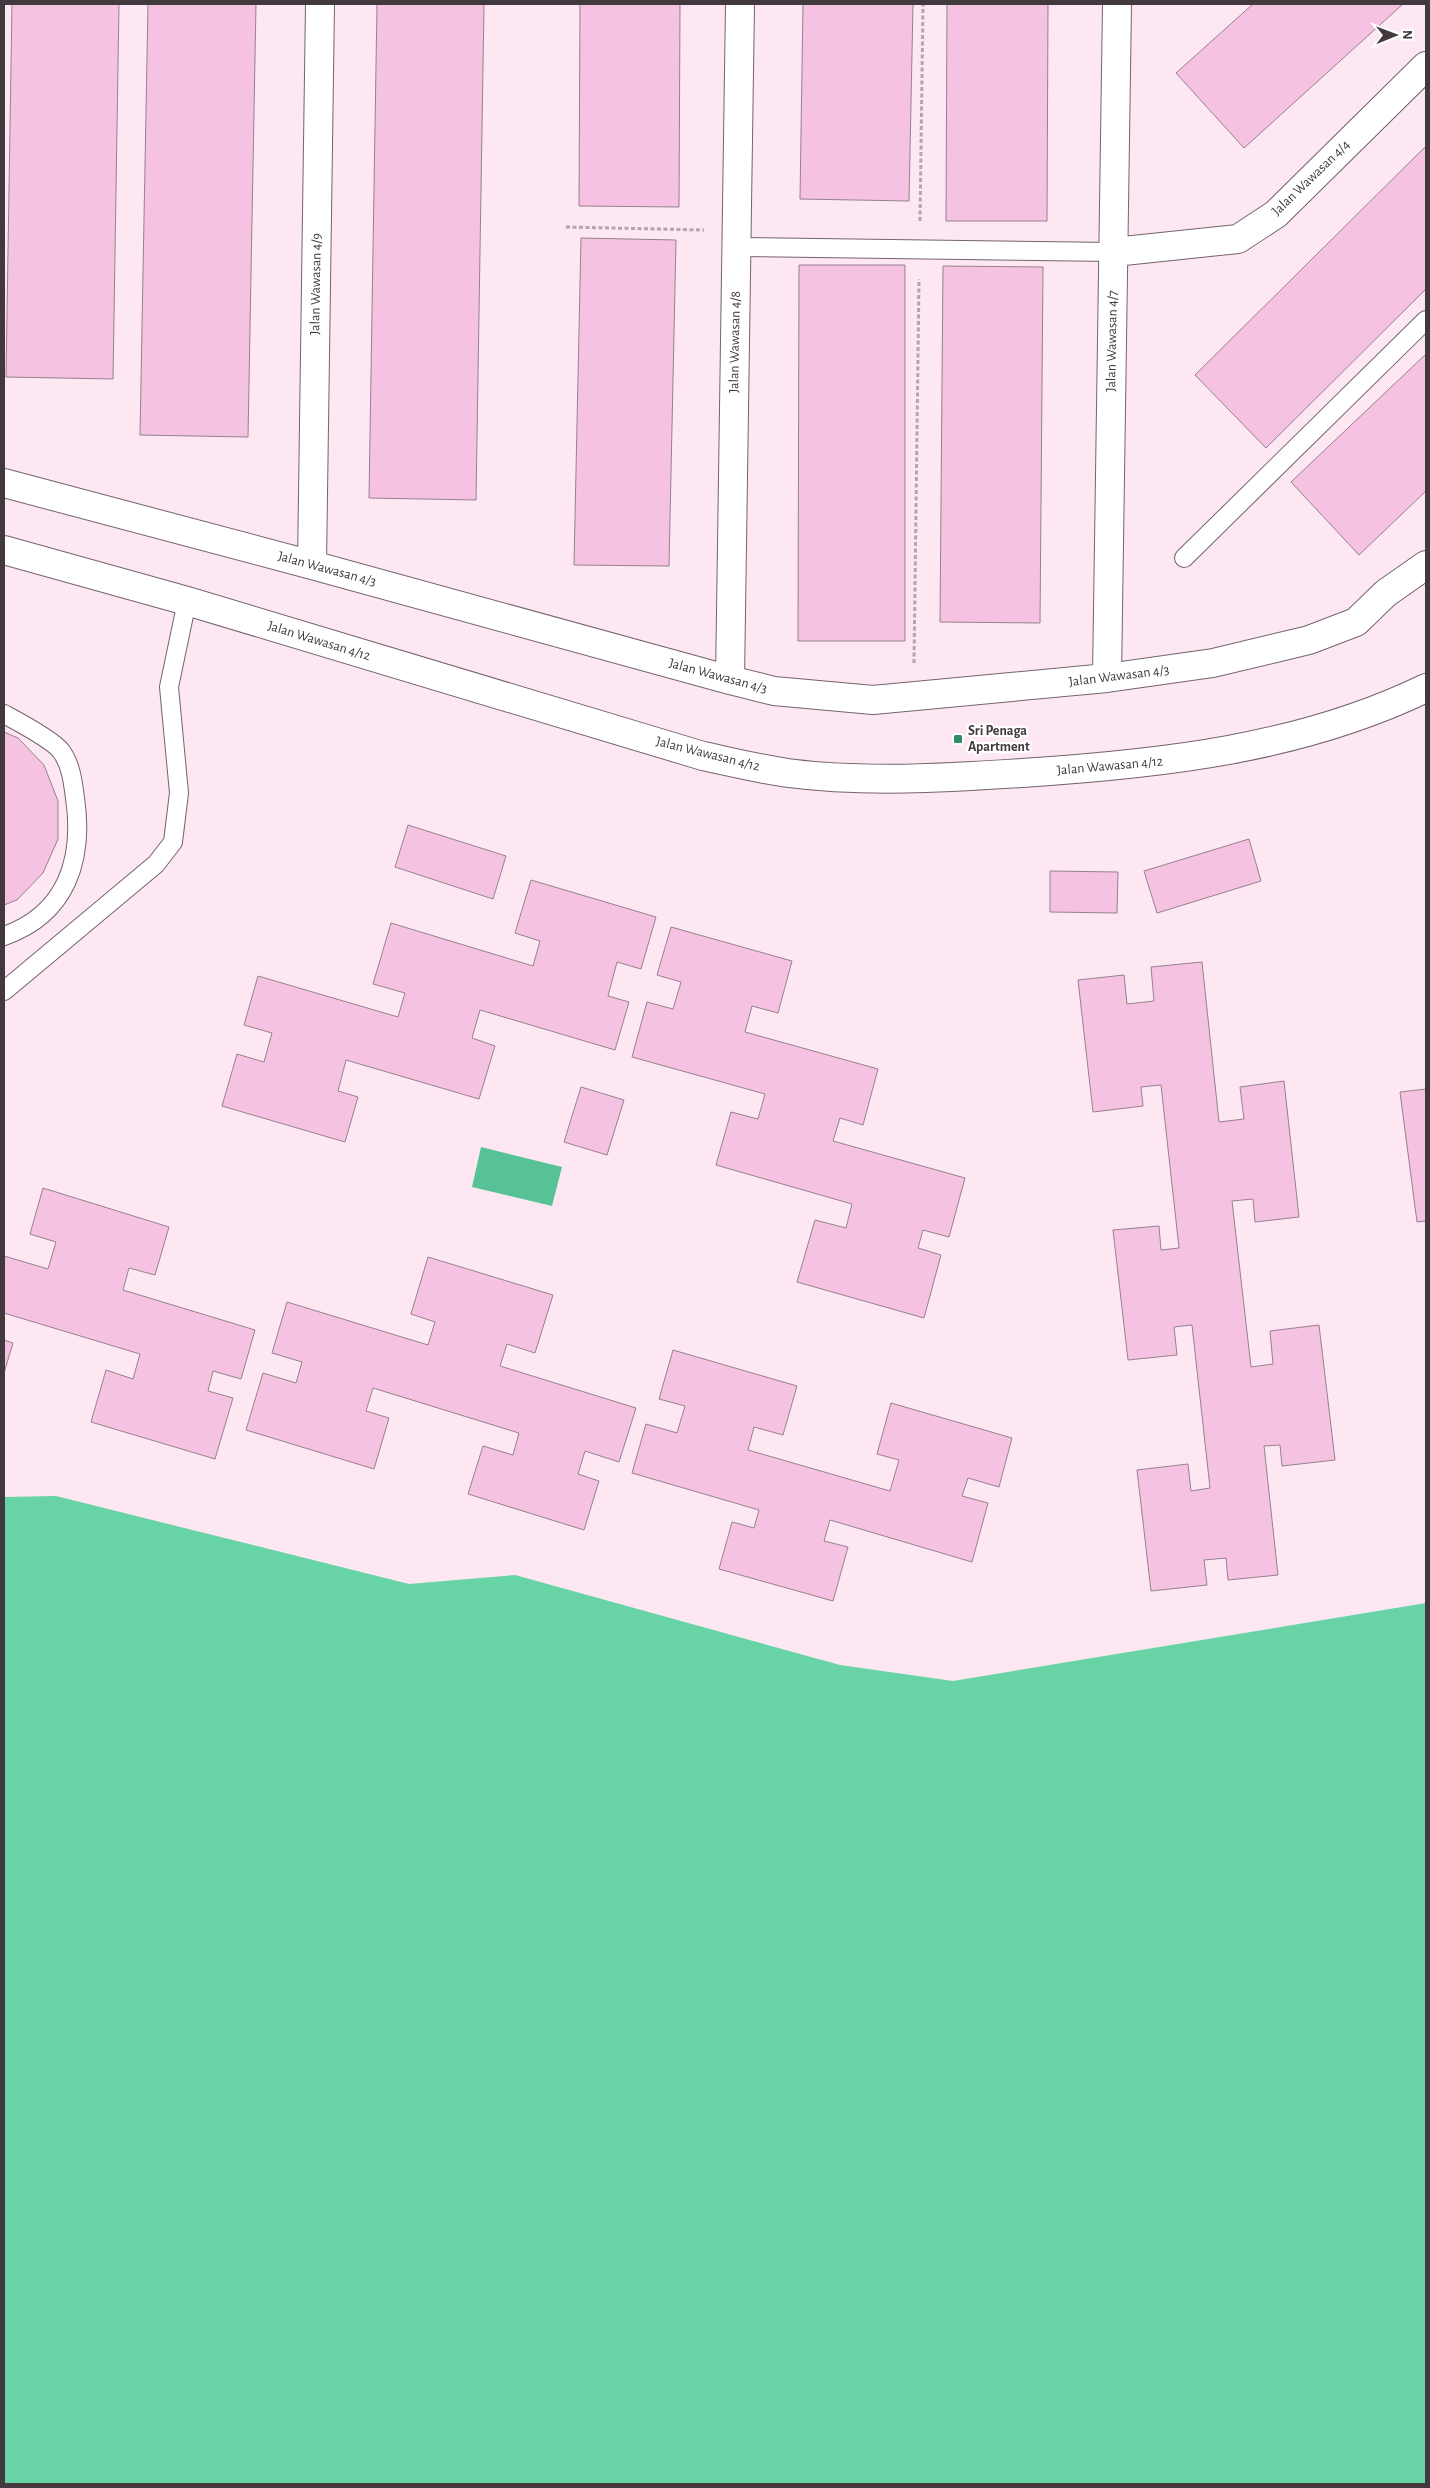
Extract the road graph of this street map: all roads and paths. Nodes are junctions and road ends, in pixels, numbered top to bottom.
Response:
1 (320, 4) edge
2 (740, 4) edge
3 (923, 4) edge
4 (1117, 4) edge
5 (1426, 66) edge
6 (566, 227) dead end
7 (737, 238) junction
8 (920, 249) junction
9 (1114, 252) junction
10 (1426, 320) edge
11 (4, 483) edge
12 (4, 550) edge
13 (1184, 558) dead end
14 (312, 564) junction
15 (1426, 565) edge
16 (187, 601) junction
17 (1107, 678) junction
18 (730, 680) junction
19 (1426, 688) edge
20 (913, 697) junction
21 (4, 714) edge
22 (4, 936) edge
23 (4, 991) edge

1 - 14 street, Jalan Wawasan 4/9
2 - 7 street, Jalan Wawasan 4/8
3 - 8 path
4 - 9 street, Jalan Wawasan 4/7
5 - 9 street, Jalan Wawasan 4/4
6 - 7 path
7 - 8 lane
7 - 18 street, Jalan Wawasan 4/8
8 - 9 lane
8 - 20 path
9 - 17 street, Jalan Wawasan 4/7
10 - 13 lane
11 - 14 street, Jalan Wawasan 4/3
12 - 16 street, Jalan Wawasan 4/12
14 - 18 street, Jalan Wawasan 4/3
15 - 17 street, Jalan Wawasan 4/3
16 - 19 street, Jalan Wawasan 4/12
16 - 23 lane
17 - 20 street, Jalan Wawasan 4/3
18 - 20 street, Jalan Wawasan 4/3
21 - 22 lane

